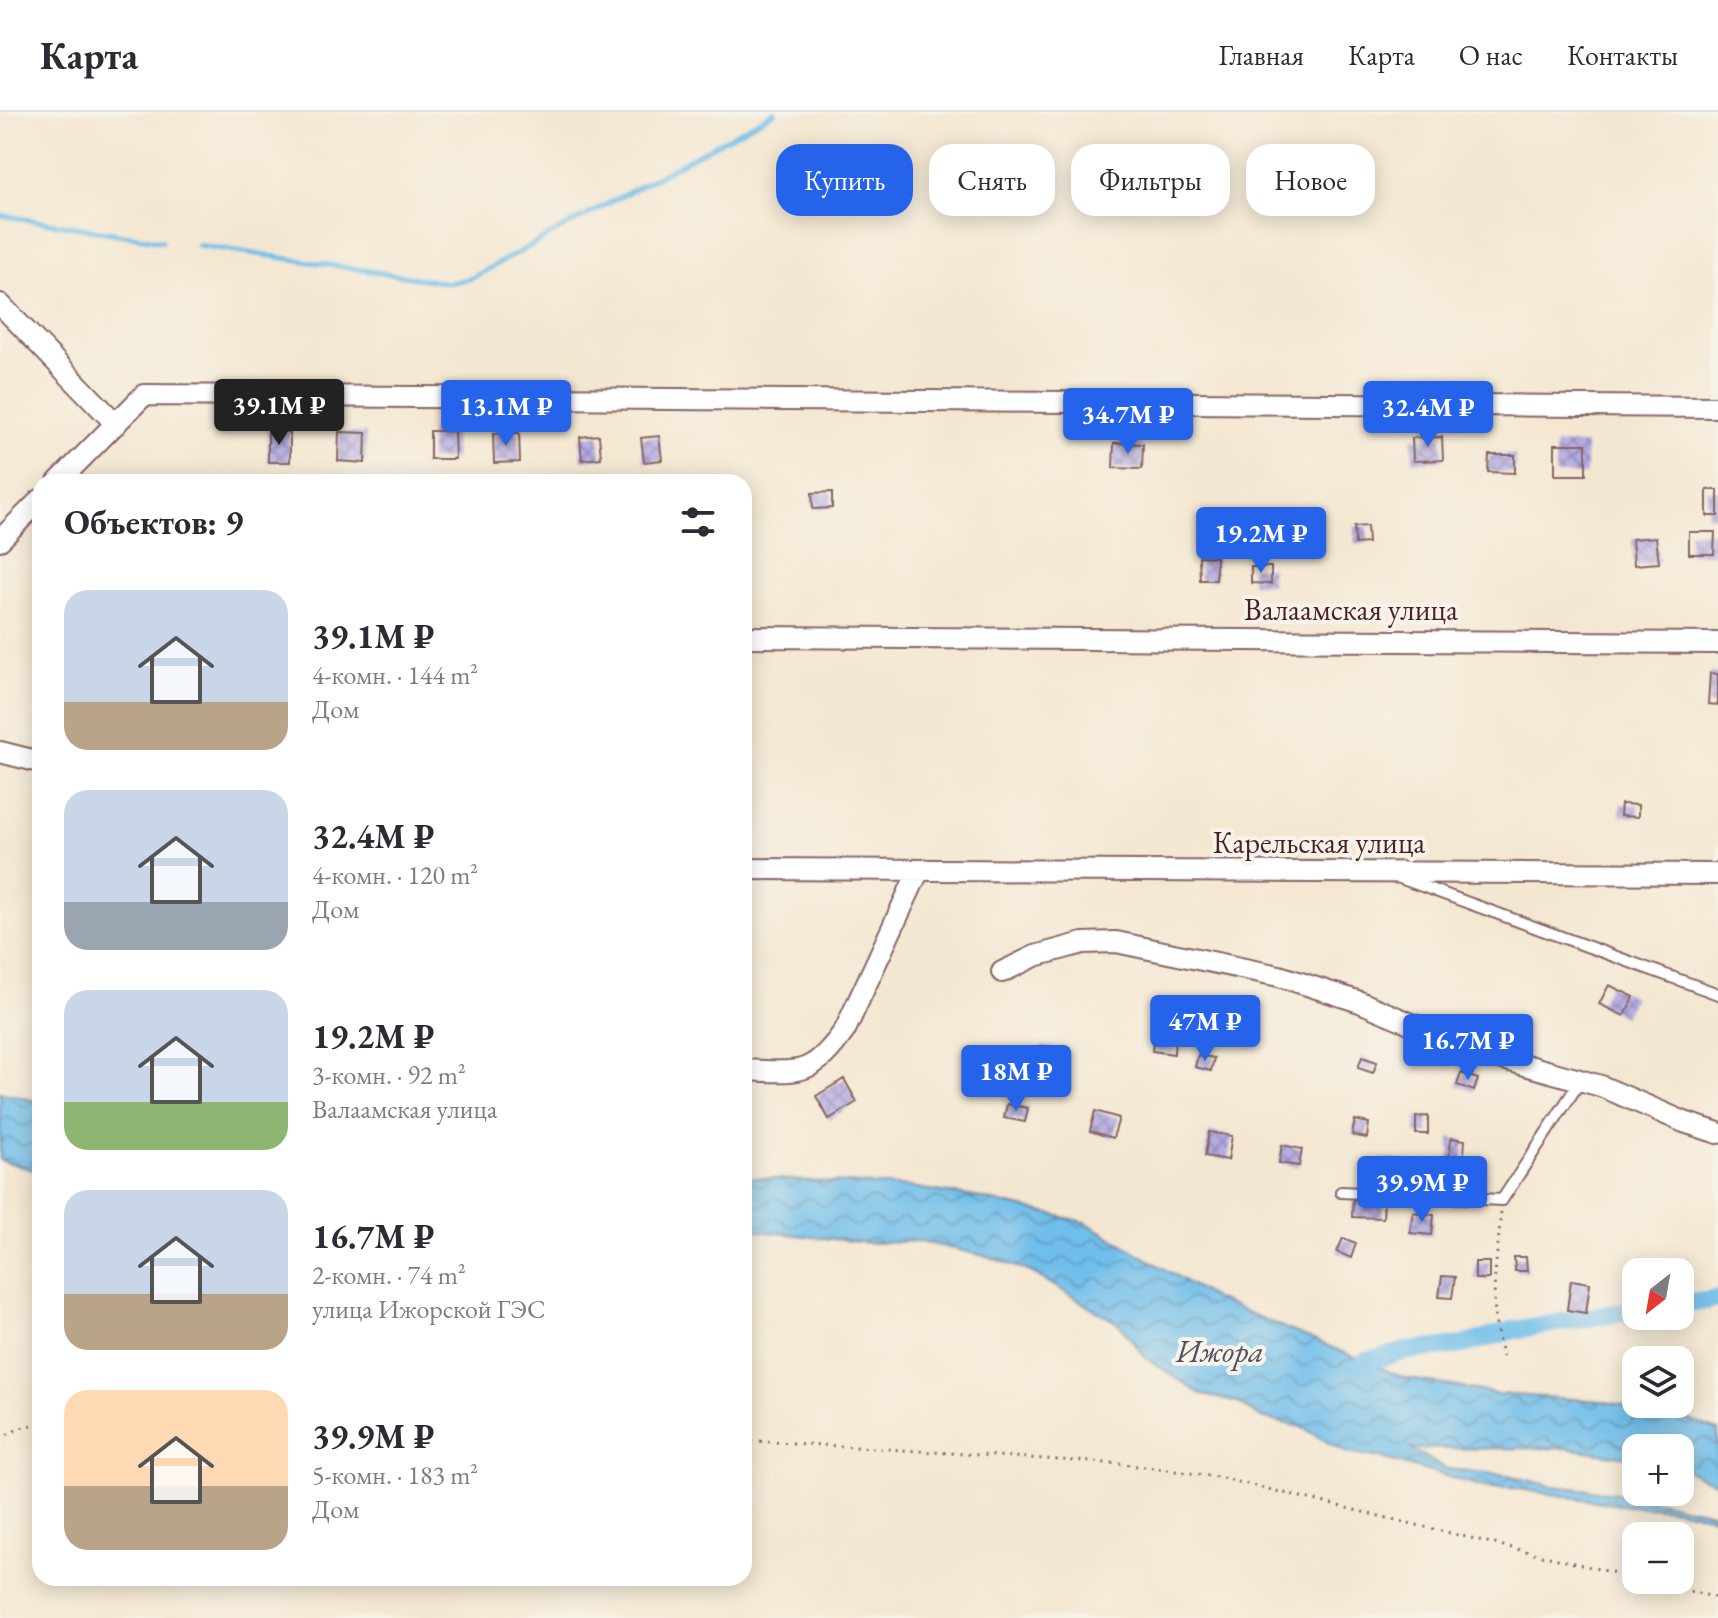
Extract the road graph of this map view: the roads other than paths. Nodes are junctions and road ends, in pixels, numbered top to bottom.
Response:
1 (0, 304) edge
2 (1718, 407) edge
3 (116, 424) junction
4 (66, 474) edge
5 (32, 508) edge
6 (0, 540) edge
7 (752, 637) edge
8 (1718, 643) edge
9 (0, 752) edge
10 (32, 760) edge
11 (752, 869) edge
12 (919, 870) junction
13 (1718, 874) edge
14 (1390, 875) junction
15 (1002, 972) dead end
16 (1718, 994) edge
17 (752, 1070) edge
18 (1581, 1080) junction
19 (1718, 1133) edge
20 (1341, 1192) dead end

1 - 3 street
2 - 3 street
3 - 4 street
5 - 6 street
7 - 8 street, Валаамская улица
9 - 10 street
11 - 12 street, Карельская улица
12 - 14 street, Карельская улица
12 - 17 street
13 - 14 street, Карельская улица
14 - 16 lane
15 - 18 street
18 - 19 street
18 - 20 lane

